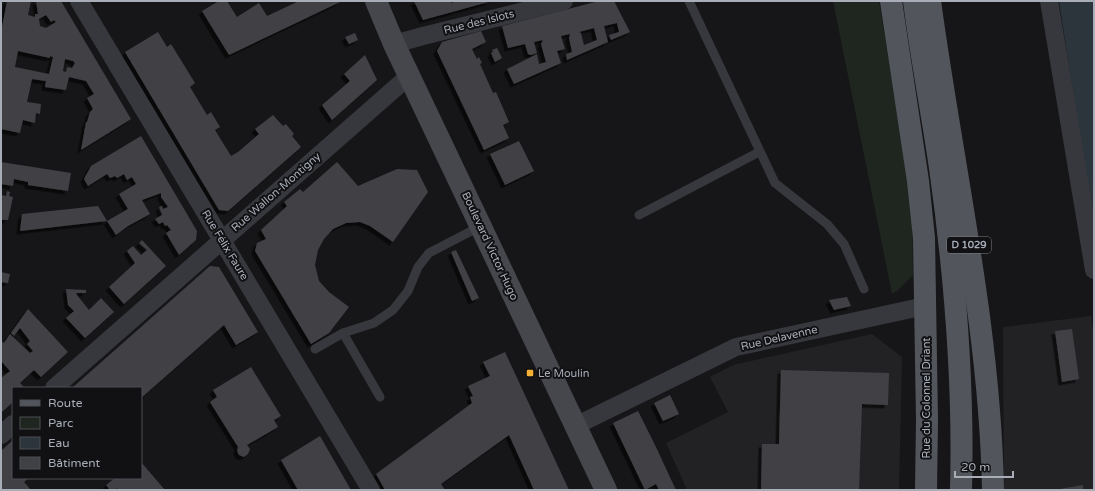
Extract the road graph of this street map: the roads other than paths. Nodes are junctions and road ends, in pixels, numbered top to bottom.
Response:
1 (79, 1) edge
2 (376, 1) edge
3 (564, 1) edge
4 (689, 1) edge
5 (891, 1) edge
6 (914, 1) edge
7 (930, 1) edge
8 (1049, 1) edge
9 (394, 44) junction
10 (409, 76) junction
11 (759, 152) junction
12 (639, 215) dead end
13 (481, 226) junction
14 (222, 239) junction
15 (1094, 270) edge
16 (864, 289) dead end
17 (926, 306) junction
18 (343, 333) junction
19 (315, 349) dead end
20 (55, 387) edge
21 (380, 397) dead end
22 (12, 425) edge
23 (575, 426) junction
24 (1, 435) edge
25 (371, 490) edge
26 (606, 490) edge
27 (926, 490) edge
28 (961, 490) edge
29 (993, 490) edge

1 - 14 street, Rue Félix Faure
2 - 9 main road, Boulevard Victor Hugo
3 - 9 street, Rue des Islots
4 - 11 lane
5 - 17 main road, Rue du Colonnel Driant
6 - 28 main road, D 1029
7 - 29 main road, D 1029
8 - 15 street
9 - 10 main road, Boulevard Victor Hugo
10 - 13 main road, Boulevard Victor Hugo
10 - 14 street, Rue Wallon-Montigny
11 - 12 lane
11 - 16 lane
13 - 18 lane
13 - 23 main road, Boulevard Victor Hugo
14 - 20 street, Rue Wallon-Montigny
14 - 25 street, Rue Félix Faure
17 - 23 street, Rue Delavenne
17 - 27 main road, Rue du Colonnel Driant
18 - 19 lane
18 - 21 lane
22 - 24 street
23 - 26 main road, Boulevard Victor Hugo

